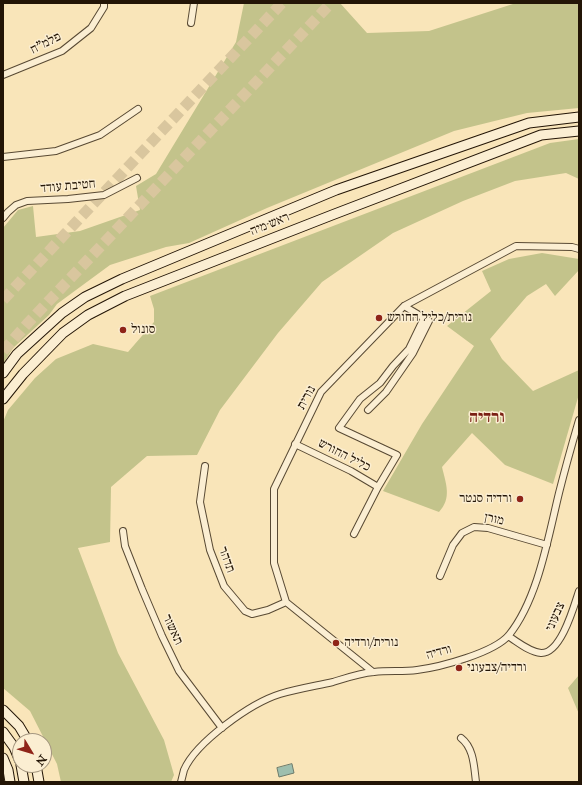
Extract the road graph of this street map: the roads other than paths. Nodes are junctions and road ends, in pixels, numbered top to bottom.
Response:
1 (104, 3) edge
2 (194, 3) edge
3 (191, 23) dead end
4 (3, 75) edge
5 (138, 109) dead end
6 (579, 117) edge
7 (579, 131) edge
8 (3, 157) edge
9 (137, 178) dead end
10 (3, 218) edge
11 (579, 249) edge
12 (404, 306) junction
13 (424, 318) junction
14 (3, 373) edge
15 (3, 399) edge
16 (368, 410) dead end
17 (579, 420) edge
18 (295, 444) junction
19 (205, 466) dead end
20 (378, 487) junction
21 (123, 530) dead end
22 (354, 534) dead end
23 (547, 545) junction
24 (440, 576) dead end
25 (579, 592) edge
26 (286, 602) junction
27 (508, 636) junction
28 (373, 672) junction
29 (3, 710) edge
30 (222, 728) junction
31 (3, 732) edge
32 (23, 733) edge
33 (461, 738) dead end
34 (12, 744) edge
35 (3, 758) edge
36 (10, 782) edge
37 (181, 782) edge
38 (476, 782) edge

1 - 4 street, פלמ"ח
2 - 3 street
5 - 8 street
6 - 14 street, ראש מיה
7 - 15 street, ראש מיה
9 - 10 street, חטיבת עודד
11 - 12 street, נורית
12 - 13 street
12 - 18 street, נורית
13 - 16 street
13 - 20 street
17 - 23 street, ורדיה
18 - 20 street, כליל החורש
18 - 26 street, נורית
19 - 26 street, תדהר
20 - 22 street, כליל החורש
21 - 30 street, תאשור
23 - 24 street, מורן
23 - 27 street, ורדיה
25 - 27 street, צבעוני
26 - 28 street
27 - 28 street, ורדיה
28 - 30 street, ורדיה
29 - 32 street
30 - 37 street, ורדיה
31 - 34 street
33 - 38 street
35 - 36 street

